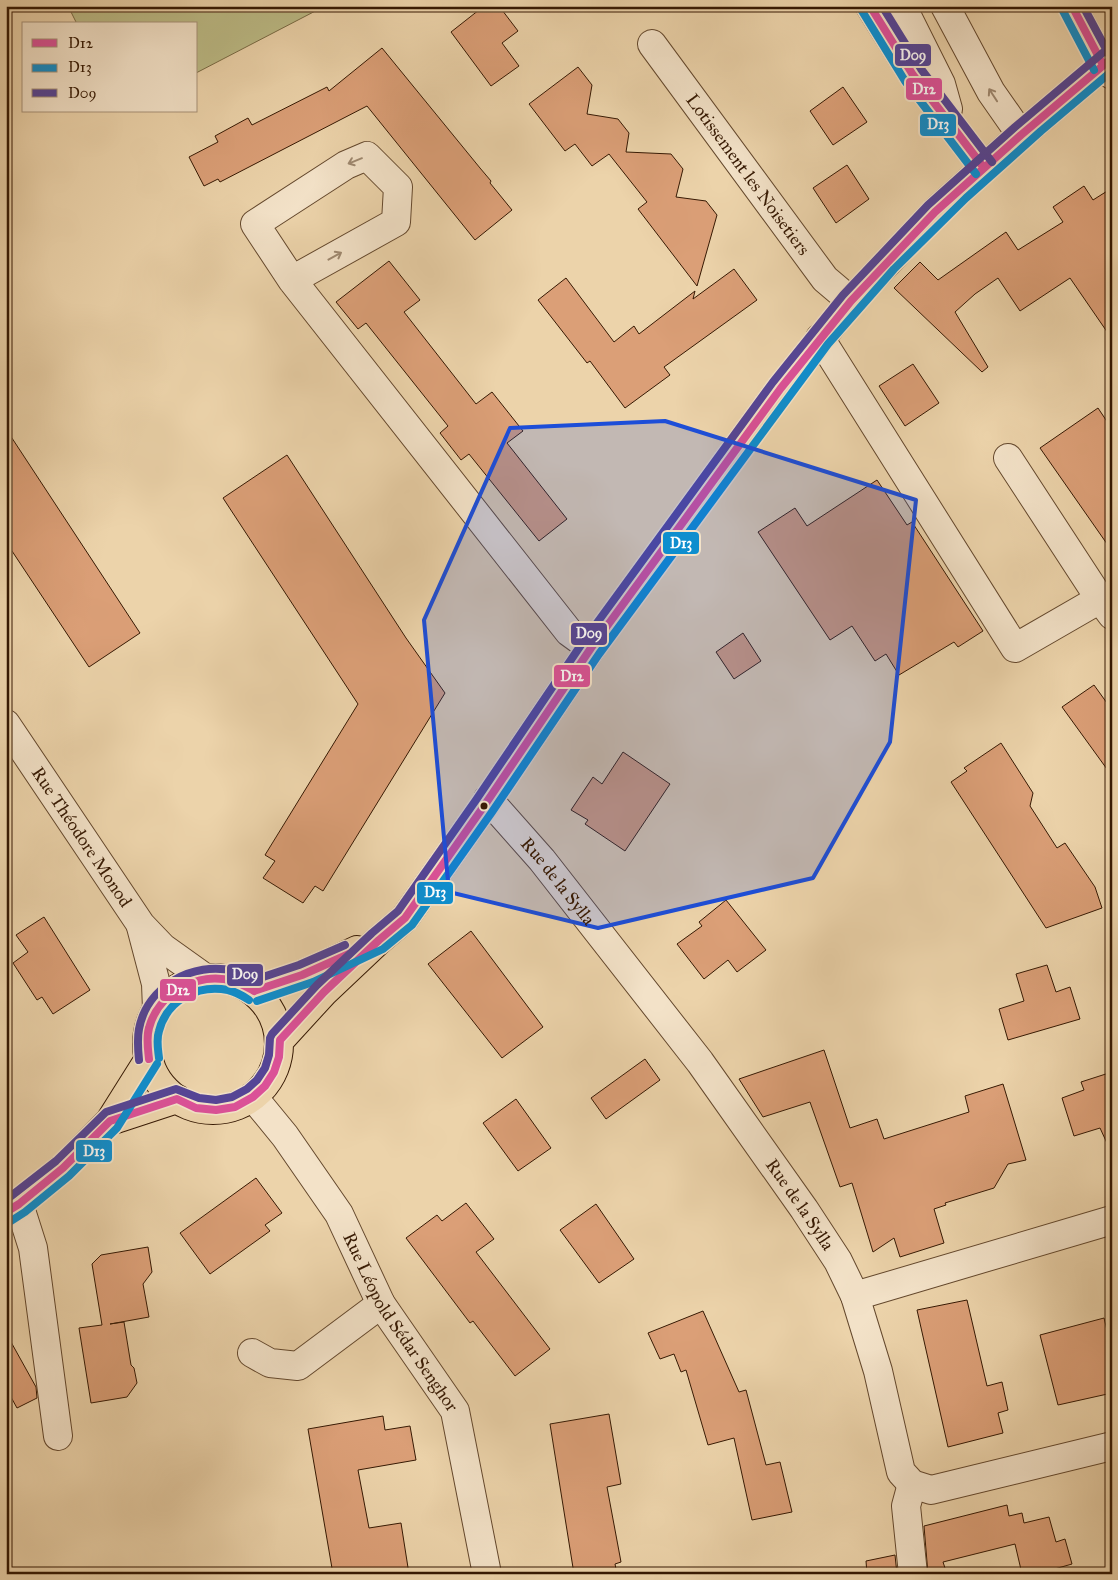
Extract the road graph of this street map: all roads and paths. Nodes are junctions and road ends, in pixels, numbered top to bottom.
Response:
1 (870, 6) edge
2 (902, 6) edge
3 (945, 6) edge
4 (1072, 6) edge
5 (652, 44) dead end
6 (1109, 66) edge
7 (952, 125) junction
8 (1021, 135) junction
9 (984, 168) junction
10 (292, 280) junction
11 (851, 301) junction
12 (820, 338) junction
13 (1008, 458) dead end
14 (1106, 607) edge
15 (591, 648) junction
16 (6, 724) edge
17 (488, 799) junction
18 (141, 926) junction
19 (379, 940) junction
20 (205, 978) junction
21 (254, 991) junction
22 (157, 1009) junction
23 (280, 1040) junction
24 (148, 1059) junction
25 (253, 1097) junction
26 (177, 1099) junction
27 (110, 1121) junction
28 (13, 1208) edge
29 (1112, 1220) edge
30 (855, 1296) junction
31 (381, 1304) junction
32 (252, 1353) dead end
33 (58, 1436) dead end
34 (1112, 1446) edge
35 (912, 1484) junction
36 (487, 1574) edge
37 (913, 1574) edge

1 - 7 street
2 - 7 street
8 -> 3 street
4 - 6 street
5 - 11 street, Lotissement les Noisetiers
6 - 8 main road
7 - 9 street
8 - 9 main road
9 - 11 main road
10 -> 10 street
10 - 15 street
11 - 12 main road
12 - 14 street
12 - 15 main road
13 - 14 street
15 - 17 main road
16 - 18 street, Rue Théodore Monod
17 - 19 main road
17 - 30 street, Rue de la Sylla
18 - 20 street, Rue Théodore Monod
18 - 22 street, Rue Théodore Monod
19 - 21 main road
19 - 23 main road
20 - 21 main road
20 - 22 main road
21 - 23 main road
22 - 24 main road
23 - 25 main road
24 - 26 main road
24 - 27 main road
25 - 26 main road
25 - 31 street, Rue Léopold Sédar Senghor
26 - 27 main road
27 - 28 main road
28 - 33 street
29 - 30 street
30 - 35 street, Rue de la Sylla
31 - 32 street
31 - 36 street, Rue Léopold Sédar Senghor
34 - 35 street
35 - 37 street

